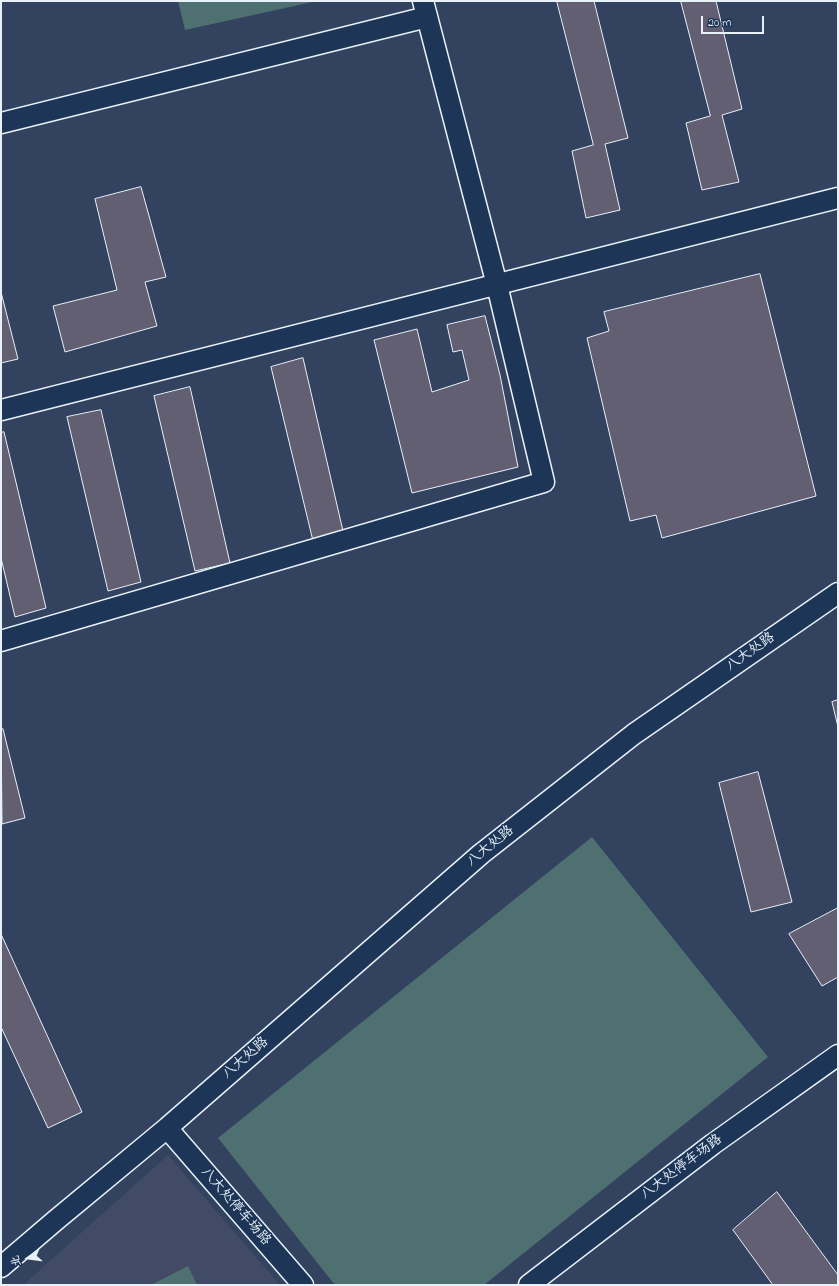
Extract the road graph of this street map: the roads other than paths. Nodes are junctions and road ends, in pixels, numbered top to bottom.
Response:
1 (425, 9) edge
2 (1, 123) edge
3 (838, 198) edge
4 (497, 285) junction
5 (1, 410) edge
6 (838, 593) edge
7 (1, 641) edge
8 (838, 1055) edge
9 (167, 1128) junction
10 (1, 1268) edge
11 (303, 1285) edge
12 (529, 1285) edge

1 - 2 street
1 - 4 street
3 - 4 street
4 - 5 street
4 - 7 street
6 - 9 street, 八大处路
8 - 12 street, 八大处停车场路
9 - 10 street, 八大处路
9 - 11 street, 八大处停车场路

